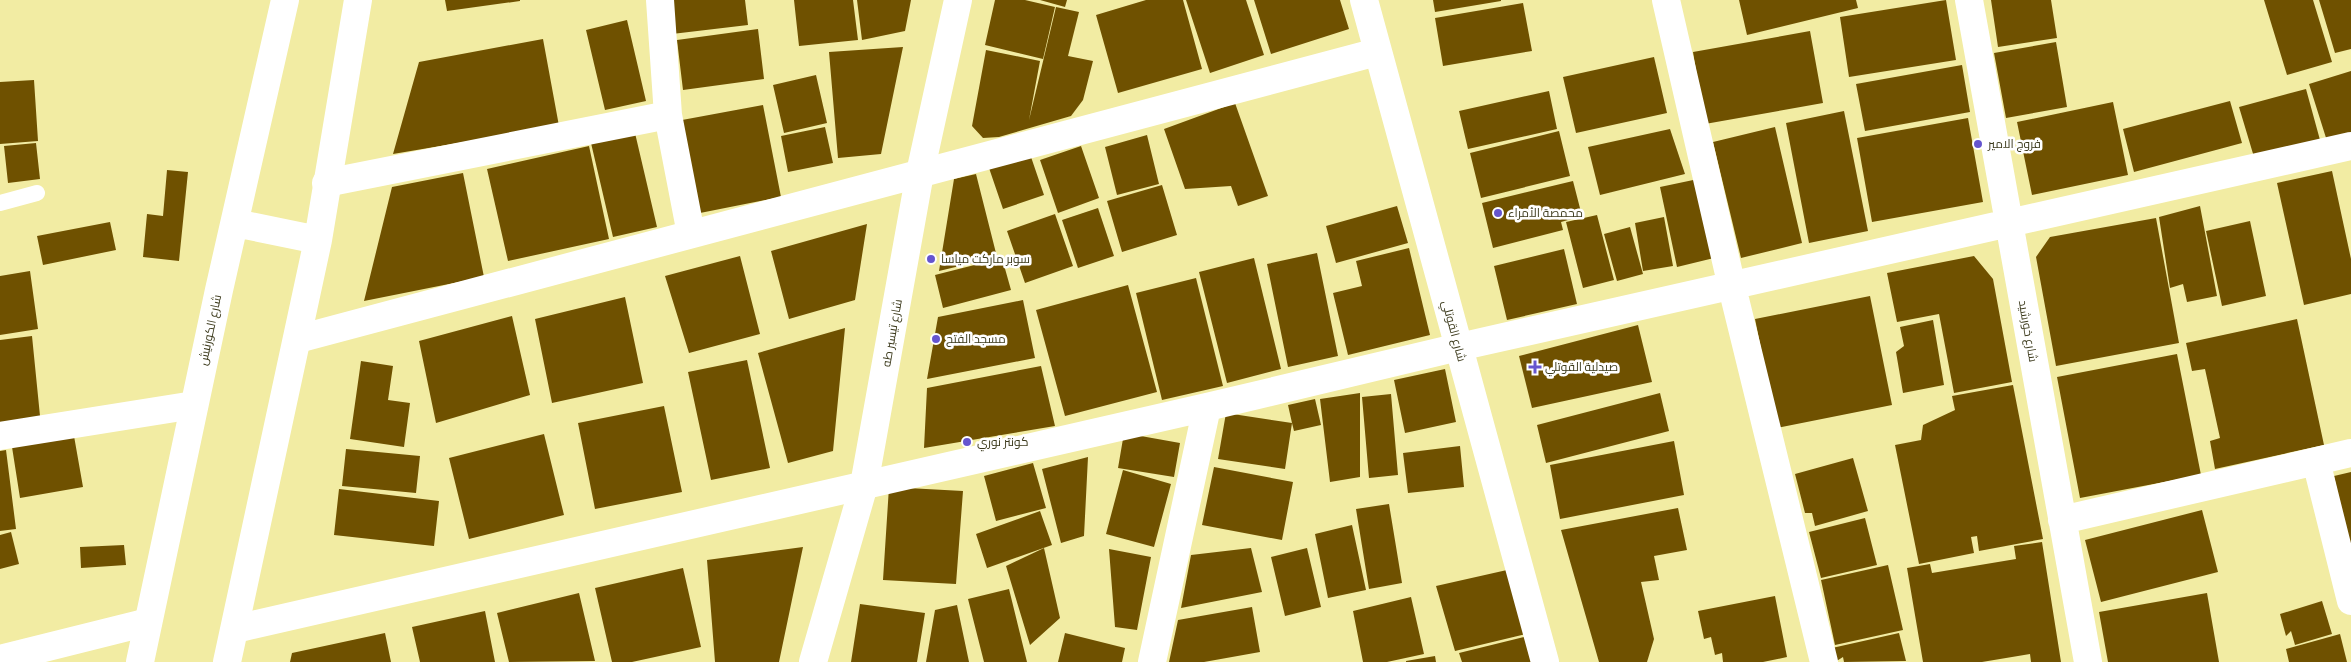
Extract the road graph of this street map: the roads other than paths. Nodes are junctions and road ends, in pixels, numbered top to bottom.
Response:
1 (285, 0) edge
2 (358, 0) edge
3 (660, 0) edge
4 (958, 0) edge
5 (1364, 0) edge
6 (1666, 0) edge
7 (1969, 0) edge
8 (1377, 52) junction
9 (668, 115) junction
10 (2351, 146) edge
11 (920, 172) junction
12 (326, 183) junction
13 (37, 193) dead end
14 (0, 203) edge
15 (234, 223) junction
16 (2008, 225) junction
17 (690, 234) junction
18 (318, 240) junction
19 (1732, 287) junction
20 (298, 339) junction
21 (1459, 347) junction
22 (194, 404) junction
23 (1207, 407) junction
24 (0, 436) edge
25 (2351, 453) edge
26 (2316, 460) junction
27 (864, 485) junction
28 (2062, 520) junction
29 (2351, 601) edge
30 (148, 622) junction
31 (235, 629) junction
32 (0, 659) edge
33 (140, 662) edge
34 (227, 662) edge
35 (813, 662) edge
36 (1152, 662) edge
37 (1545, 662) edge
38 (1824, 662) edge
39 (2088, 662) edge

1 - 15 street, شارع الكورنيش
2 - 12 street
3 - 9 street
4 - 11 street, شارع تيسير طه
5 - 8 street, شارع القوتلي
6 - 19 street
7 - 16 street, شارع خورشيد
8 - 11 street
8 - 21 street, شارع القوتلي
9 - 12 street
9 - 17 street
10 - 16 street
11 - 17 street
11 - 27 street, شارع تيسير طه
12 - 18 street
13 - 14 lane
15 - 18 street
15 - 22 street, شارع الكورنيش
16 - 19 street
16 - 28 street, شارع خورشيد
17 - 20 street
18 - 20 street
19 - 21 street
19 - 38 street
20 - 31 street
21 - 23 street
21 - 37 street, شارع القوتلي
22 - 24 street
22 - 30 street, شارع الكورنيش
23 - 27 street
23 - 36 street
25 - 26 street
26 - 28 street
26 - 29 street
27 - 31 street
27 - 35 street, شارع تيسير طه
28 - 39 street, شارع خورشيد
30 - 32 street
30 - 33 street, شارع الكورنيش
31 - 34 street

